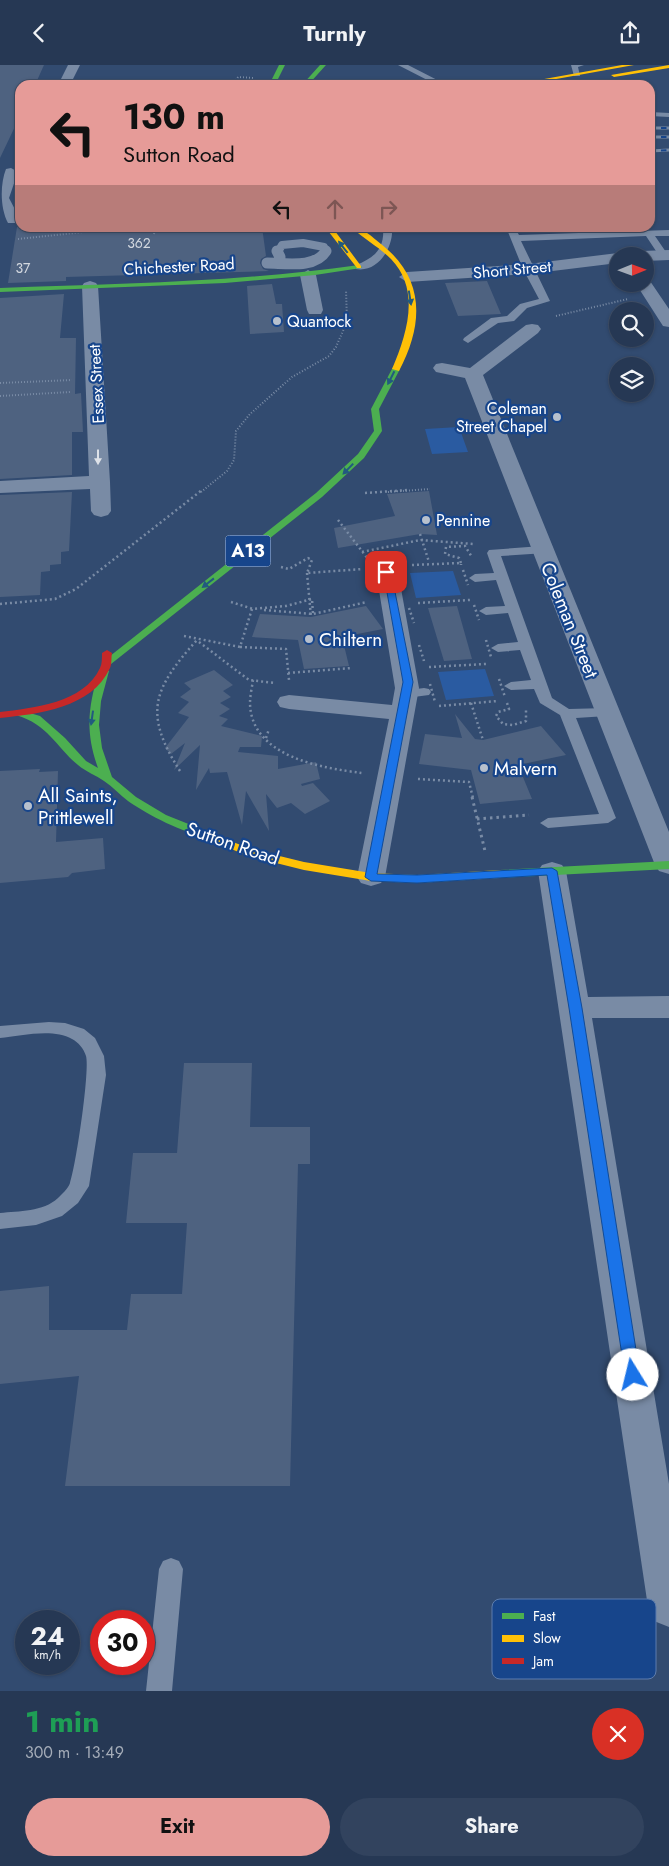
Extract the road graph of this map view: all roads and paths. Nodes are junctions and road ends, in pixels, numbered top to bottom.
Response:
1 (74, 65) edge
2 (282, 65) edge
3 (323, 65) edge
4 (402, 65) edge
5 (632, 65) edge
6 (669, 66) edge
7 (579, 69) edge
8 (238, 77) dead end
9 (67, 80) edge
10 (236, 80) edge
11 (274, 80) edge
12 (310, 80) edge
13 (433, 80) edge
14 (534, 80) edge
15 (589, 80) edge
16 (655, 114) edge
17 (669, 115) edge
18 (14, 168) edge
19 (1, 199) edge
20 (13, 220) dead end
21 (669, 223) edge
22 (655, 227) edge
23 (655, 229) edge
24 (84, 232) edge
25 (332, 232) edge
26 (361, 232) edge
27 (388, 232) edge
28 (509, 232) edge
29 (516, 232) edge
30 (604, 232) edge
31 (652, 232) edge
32 (669, 233) edge
33 (513, 234) junction
34 (15, 239) dead end
35 (385, 250) junction
36 (654, 257) edge
37 (667, 258) edge
38 (609, 259) edge
39 (267, 263) dead end
40 (654, 263) edge
41 (359, 267) junction
42 (528, 269) junction
43 (304, 275) junction
44 (407, 277) junction
45 (346, 284) dead end
46 (90, 286) junction
47 (0, 290) edge
48 (633, 293) edge
49 (650, 293) edge
50 (314, 310) dead end
51 (669, 322) edge
52 (532, 329) joint
53 (468, 340) dead end
54 (442, 368) dead end
55 (473, 374) junction
56 (0, 383) edge
57 (96, 385) junction
58 (0, 396) edge
59 (100, 482) junction
60 (0, 487) edge
61 (430, 489) dead end
62 (365, 493) dead end
63 (101, 511) dead end
64 (338, 519) dead end
65 (420, 534) dead end
66 (477, 544) dead end
67 (542, 550) junction
68 (362, 552) junction
69 (474, 562) dead end
70 (430, 563) junction
71 (461, 563) junction
72 (281, 567) dead end
73 (308, 573) junction
74 (501, 576) junction
75 (472, 581) joint
76 (395, 588) junction
77 (473, 599) dead end
78 (231, 602) dead end
79 (417, 603) dead end
80 (0, 604) edge
81 (252, 609) junction
82 (513, 609) junction
83 (480, 612) dead end
84 (312, 615) junction
85 (184, 635) dead end
86 (197, 640) junction
87 (486, 640) dead end
88 (526, 645) junction
89 (240, 647) junction
90 (495, 652) joint
91 (106, 662) junction
92 (494, 663) dead end
93 (352, 668) dead end
94 (426, 668) dead end
95 (288, 673) junction
96 (253, 680) junction
97 (539, 684) junction
98 (505, 687) joint
99 (287, 690) junction
100 (416, 696) junction
101 (472, 703) junction
102 (524, 703) dead end
103 (508, 706) dead end
104 (607, 711) junction
105 (20, 713) junction
106 (0, 715) edge
107 (567, 715) junction
108 (269, 729) dead end
109 (266, 738) junction
110 (483, 740) dead end
111 (180, 771) dead end
112 (366, 774) dead end
113 (107, 778) junction
114 (409, 778) dead end
115 (530, 815) dead end
116 (477, 819) junction
117 (548, 823) dead end
118 (485, 854) dead end
119 (669, 865) edge
120 (552, 871) junction
121 (371, 877) junction
122 (669, 1007) edge
123 (576, 1008) junction
124 (0, 1032) edge
125 (0, 1221) edge
126 (171, 1569) dead end
127 (669, 1607) edge
128 (158, 1691) edge

1 - 9 street
2 - 11 main road
3 - 12 main road
4 - 13 lane
5 - 7 main road
6 - 15 main road
7 - 14 main road
8 - 10 path
16 - 17 lane
18 - 19 street
19 - 20 street
21 - 22 lane
23 - 32 lane
24 - 34 path
41 -> 25 main road
26 - 35 main road, A13
27 - 35 lane
28 - 33 lane
29 - 33 lane
30 - 33 lane
31 - 37 lane
33 - 42 lane
35 - 41 lane
35 - 44 main road, A13
36 - 37 street
37 - 40 street
38 - 42 street, Short Street
39 - 43 lane, bridge
41 - 43 main road, Chichester Road
42 - 44 street, Short Street
42 - 53 lane
43 - 46 main road, Chichester Road
43 - 50 street
44 -> 91 main road, A13
45 - 80 path
46 - 47 main road, Chichester Road
46 - 57 street, Essex Street
48 - 52 path
49 - 51 street
52 - 55 street
54 - 55 street
55 - 67 street, Coleman Street
56 - 57 path
57 - 58 path
57 -> 59 street, Essex Street
59 - 60 street
59 - 63 street, Essex Street
61 - 62 path
64 - 68 path
65 - 70 path, bridge
66 - 68 path
67 - 74 lane
67 - 104 street, Coleman Street
68 - 76 path
69 - 71 path
70 - 71 path
70 - 76 path
71 - 75 path, bridge
72 - 73 path
73 - 76 path
73 - 84 path, bridge
74 - 75 lane
74 - 82 lane
76 - 84 path
76 - 100 street
77 - 79 path
78 - 81 path
81 - 84 path
81 - 84 path
81 - 89 path
82 - 83 lane
82 - 88 lane
85 - 86 path
86 - 89 path
86 - 96 path
86 - 111 path
87 - 90 path, bridge
88 - 90 lane
88 - 97 lane
89 - 95 path
91 - 105 main road
91 -> 113 main road, Sutton Road
92 - 94 path
93 - 95 path
95 - 99 path
96 - 99 path
96 - 109 path
97 - 98 lane
97 - 107 lane
98 - 101 path
99 - 100 street
100 - 101 path, bridge
100 - 121 street
101 - 110 path
102 - 103 path
104 - 107 lane
104 - 119 street, Coleman Street
105 - 106 main road
105 - 113 main road, Sutton Road
107 - 117 lane
108 - 109 path
109 - 112 path
113 - 121 main road, Sutton Road
114 - 116 path
115 - 116 path
116 - 118 path
119 - 120 main road, Sutton Road
120 - 121 main road, Sutton Road
120 - 123 street
122 - 123 street
123 - 127 street
124 - 125 lane
126 - 128 lane

